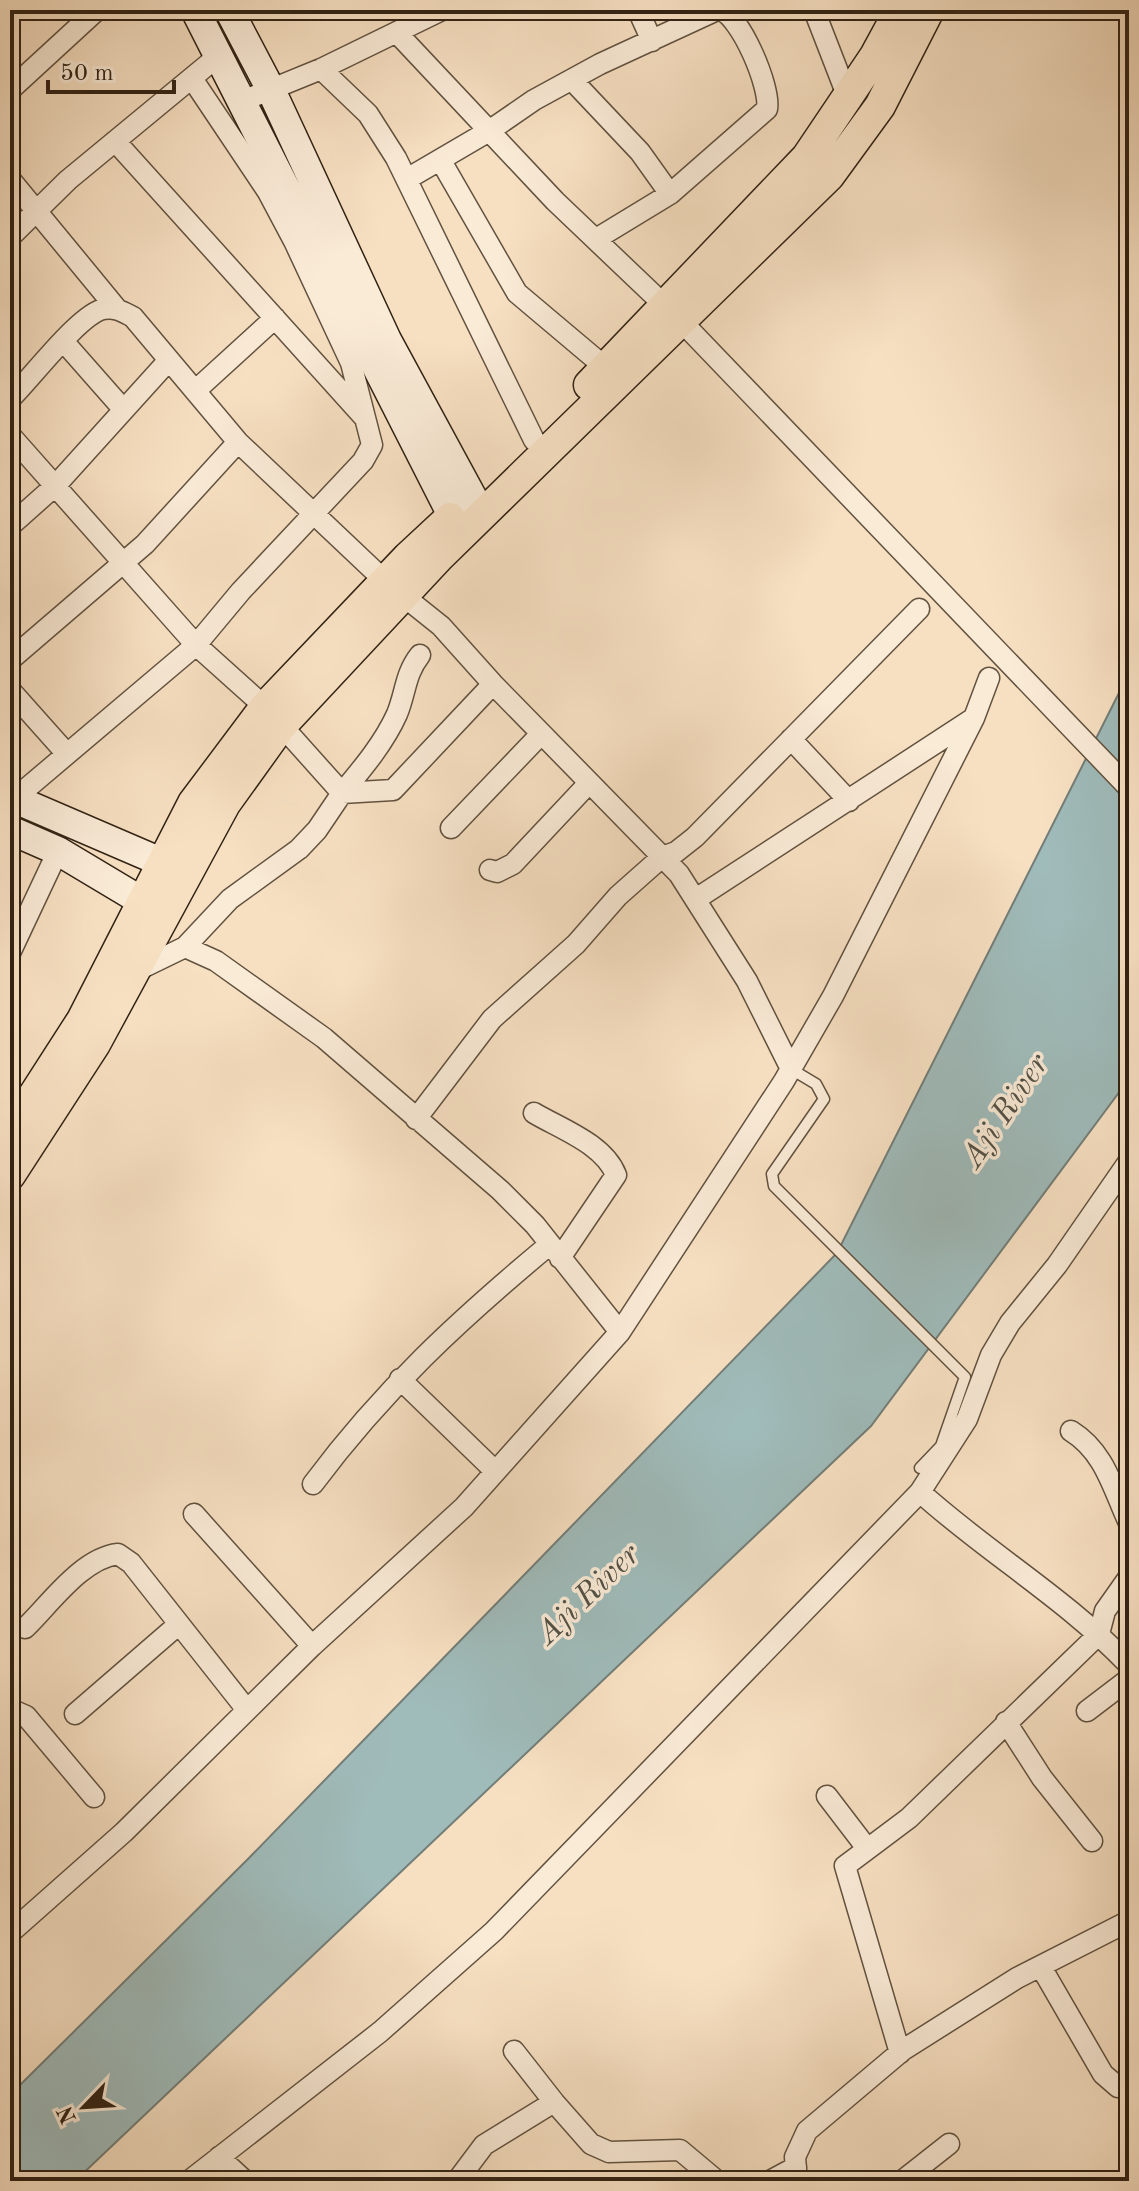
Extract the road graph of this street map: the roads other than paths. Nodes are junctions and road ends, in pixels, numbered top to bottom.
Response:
1 (97, 10) edge
2 (195, 10) edge
3 (229, 10) edge
4 (442, 10) edge
5 (638, 10) edge
6 (718, 10) edge
7 (814, 10) edge
8 (900, 10) edge
9 (929, 10) edge
10 (404, 24) edge
11 (652, 41) junction
12 (217, 57) junction
13 (321, 69) junction
14 (193, 80) junction
15 (572, 80) junction
16 (10, 90) edge
17 (271, 90) junction
18 (847, 95) junction
19 (240, 102) junction
20 (489, 131) junction
21 (115, 141) junction
22 (441, 161) junction
23 (10, 179) edge
24 (407, 179) junction
25 (670, 194) junction
26 (38, 210) junction
27 (10, 237) edge
28 (596, 239) junction
29 (117, 309) junction
30 (673, 313) junction
31 (275, 318) junction
32 (64, 342) junction
33 (169, 360) junction
34 (606, 368) junction
35 (195, 391) junction
36 (10, 399) edge
37 (123, 409) junction
38 (363, 416) junction
39 (10, 435) edge
40 (534, 440) junction
41 (238, 442) junction
42 (56, 485) junction
43 (314, 515) junction
44 (467, 516) junction
45 (10, 526) edge
46 (126, 562) junction
47 (395, 589) junction
48 (919, 609) dead end
49 (196, 645) junction
50 (420, 655) dead end
51 (10, 660) edge
52 (989, 678) dead end
53 (493, 684) junction
54 (10, 690) edge
55 (273, 716) junction
56 (974, 718) junction
57 (541, 734) junction
58 (791, 739) junction
59 (67, 754) junction
60 (589, 783) junction
61 (1129, 788) edge
62 (342, 793) junction
63 (12, 798) edge
64 (849, 801) junction
65 (451, 828) dead end
66 (10, 830) edge
67 (58, 851) junction
68 (662, 857) junction
69 (173, 867) junction
70 (490, 870) dead end
71 (696, 899) junction
72 (153, 908) junction
73 (185, 947) junction
74 (10, 953) edge
75 (125, 964) junction
76 (791, 1069) junction
77 (18, 1102) edge
78 (534, 1113) dead end
79 (416, 1119) junction
80 (10, 1132) edge
81 (1129, 1161) edge
82 (10, 1175) edge
83 (554, 1252) junction
84 (620, 1332) junction
85 (400, 1379) junction
86 (1071, 1431) dead end
87 (920, 1468) dead end
88 (495, 1471) junction
89 (313, 1484) dead end
90 (920, 1492) junction
91 (194, 1514) dead end
92 (1129, 1523) edge
93 (1129, 1577) edge
94 (179, 1624) junction
95 (25, 1628) dead end
96 (1099, 1634) junction
97 (312, 1646) junction
98 (1129, 1665) edge
99 (1129, 1679) edge
100 (10, 1709) edge
101 (247, 1710) junction
102 (1087, 1711) dead end
103 (75, 1714) dead end
104 (1006, 1722) junction
105 (827, 1796) dead end
106 (94, 1797) dead end
107 (1092, 1841) dead end
108 (866, 1847) junction
109 (1129, 1921) edge
110 (11, 1931) edge
111 (1041, 1967) junction
112 (514, 2051) dead end
113 (900, 2053) junction
114 (1129, 2088) edge
115 (554, 2102) junction
116 (949, 2144) dead end
117 (219, 2157) junction
118 (796, 2174) edge
119 (189, 2181) edge
120 (245, 2181) edge
121 (457, 2181) edge
122 (717, 2181) edge
123 (770, 2181) edge
124 (902, 2181) edge

1 - 16 street
2 - 12 street
3 - 17 street
4 - 10 street
5 - 11 street
6 - 11 street
6 - 25 street
7 - 18 street
8 - 18 main road
9 - 30 main road
10 - 13 street
10 - 20 street
11 - 15 street
12 - 14 street
12 - 19 street
13 - 17 street
13 - 24 street
14 - 21 street
14 - 38 street
15 - 20 street
15 - 25 street
17 - 19 street
17 - 44 street
18 - 30 main road
19 - 44 street
20 - 22 street
20 - 28 street
21 - 26 street
21 - 31 street
22 - 24 street
22 - 34 street
23 - 26 street
24 - 40 street
25 - 28 street
26 - 27 street
26 - 29 street
28 - 30 street
29 - 32 street
29 - 33 street
30 - 34 main road
30 - 44 main road
30 - 61 street
31 - 35 street
31 - 38 street
32 - 36 street
32 - 37 street
33 - 35 street
33 - 37 street
34 - 40 main road
35 - 41 street
37 - 42 street
38 - 43 street
39 - 42 street
40 - 44 main road
41 - 43 street
41 - 46 street
42 - 45 street
42 - 46 street
43 - 47 street
43 - 49 street
44 - 47 main road
46 - 49 street
46 - 51 street
47 - 53 street
47 - 55 main road
48 - 58 street
49 - 55 street
49 - 59 street
50 - 62 street
52 - 56 street
53 - 57 street
53 - 62 street
54 - 59 street
55 - 62 street
55 - 69 main road
56 - 64 street
56 - 76 street
57 - 60 street
57 - 65 street
58 - 64 street
58 - 68 street
59 - 63 street
60 - 68 street
60 - 70 street
62 - 73 street
63 - 69 street
64 - 71 street
66 - 67 street
67 - 72 street
67 - 74 street
68 - 71 street
68 - 79 street
69 - 72 main road
71 - 76 street
72 - 75 main road
73 - 75 street
73 - 79 street
75 - 77 main road
75 - 82 main road
76 - 84 street
76 - 87 lane
77 - 80 main road
78 - 83 street
79 - 83 street
81 - 90 street
83 - 84 street
83 - 85 street
84 - 88 street
85 - 88 street
85 - 89 street
86 - 92 street
88 - 97 street
90 - 96 street
90 - 117 street
91 - 97 street
93 - 96 street
94 - 95 street
94 - 101 street
94 - 103 street
96 - 98 street
96 - 104 street
97 - 101 street
99 - 102 street
100 - 106 street
101 - 110 street
104 - 107 street
104 - 108 street
105 - 108 street
108 - 113 street
109 - 111 street
111 - 113 street
111 - 114 street
112 - 115 street
113 - 118 street
115 - 121 street
115 - 122 street
116 - 124 street
117 - 119 street
117 - 120 street
118 - 123 street

